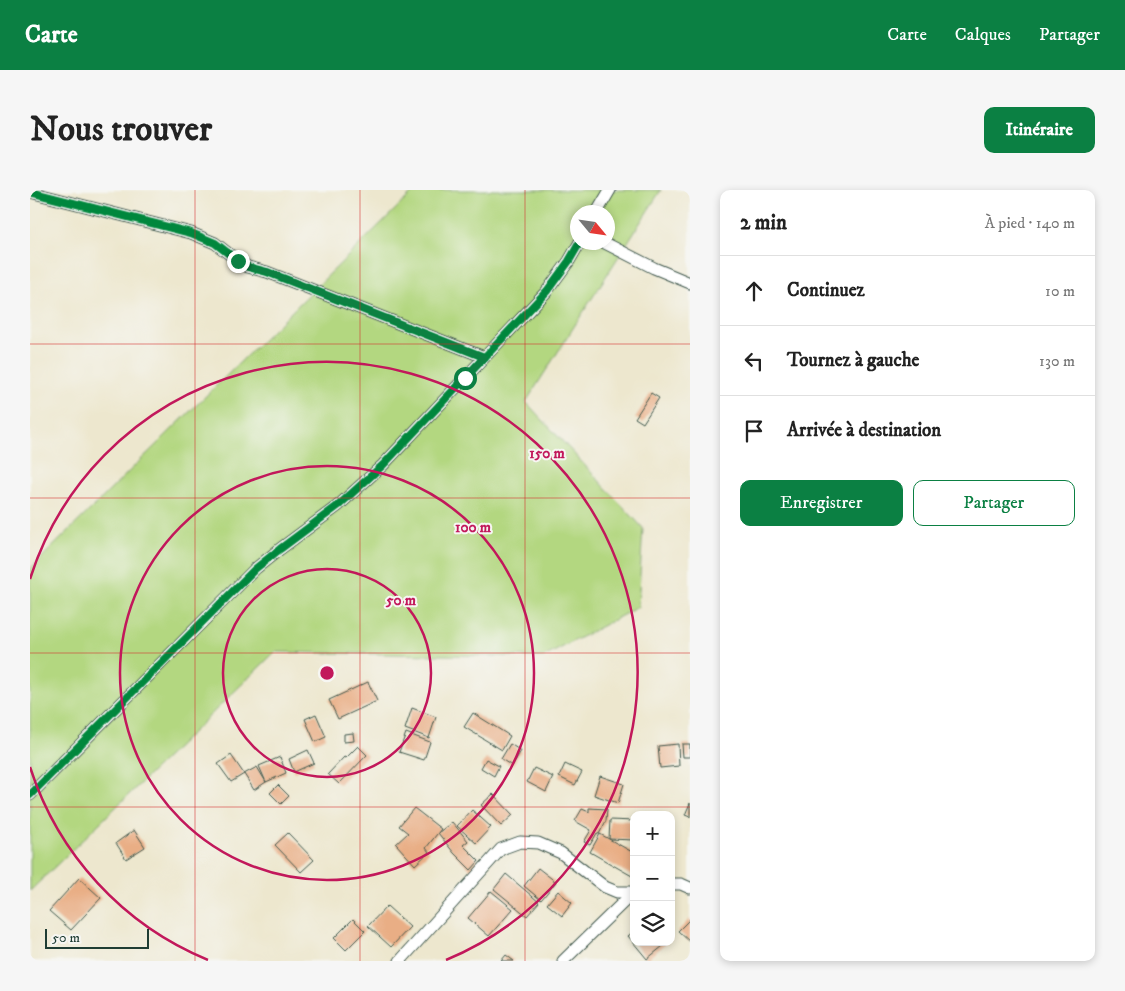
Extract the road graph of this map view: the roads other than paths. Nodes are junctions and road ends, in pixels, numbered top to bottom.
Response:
1 (610, 190) edge
2 (30, 192) edge
3 (601, 205) edge
4 (615, 248) edge
5 (575, 250) edge
6 (690, 283) edge
7 (484, 357) junction
8 (30, 794) edge
9 (675, 884) edge
10 (690, 888) edge
11 (630, 892) edge
12 (630, 896) edge
13 (400, 961) edge
14 (563, 961) edge

1 - 3 street
2 - 7 street
4 - 6 street
5 - 7 street
7 - 8 street
9 - 10 street
11 - 13 street
12 - 14 street

